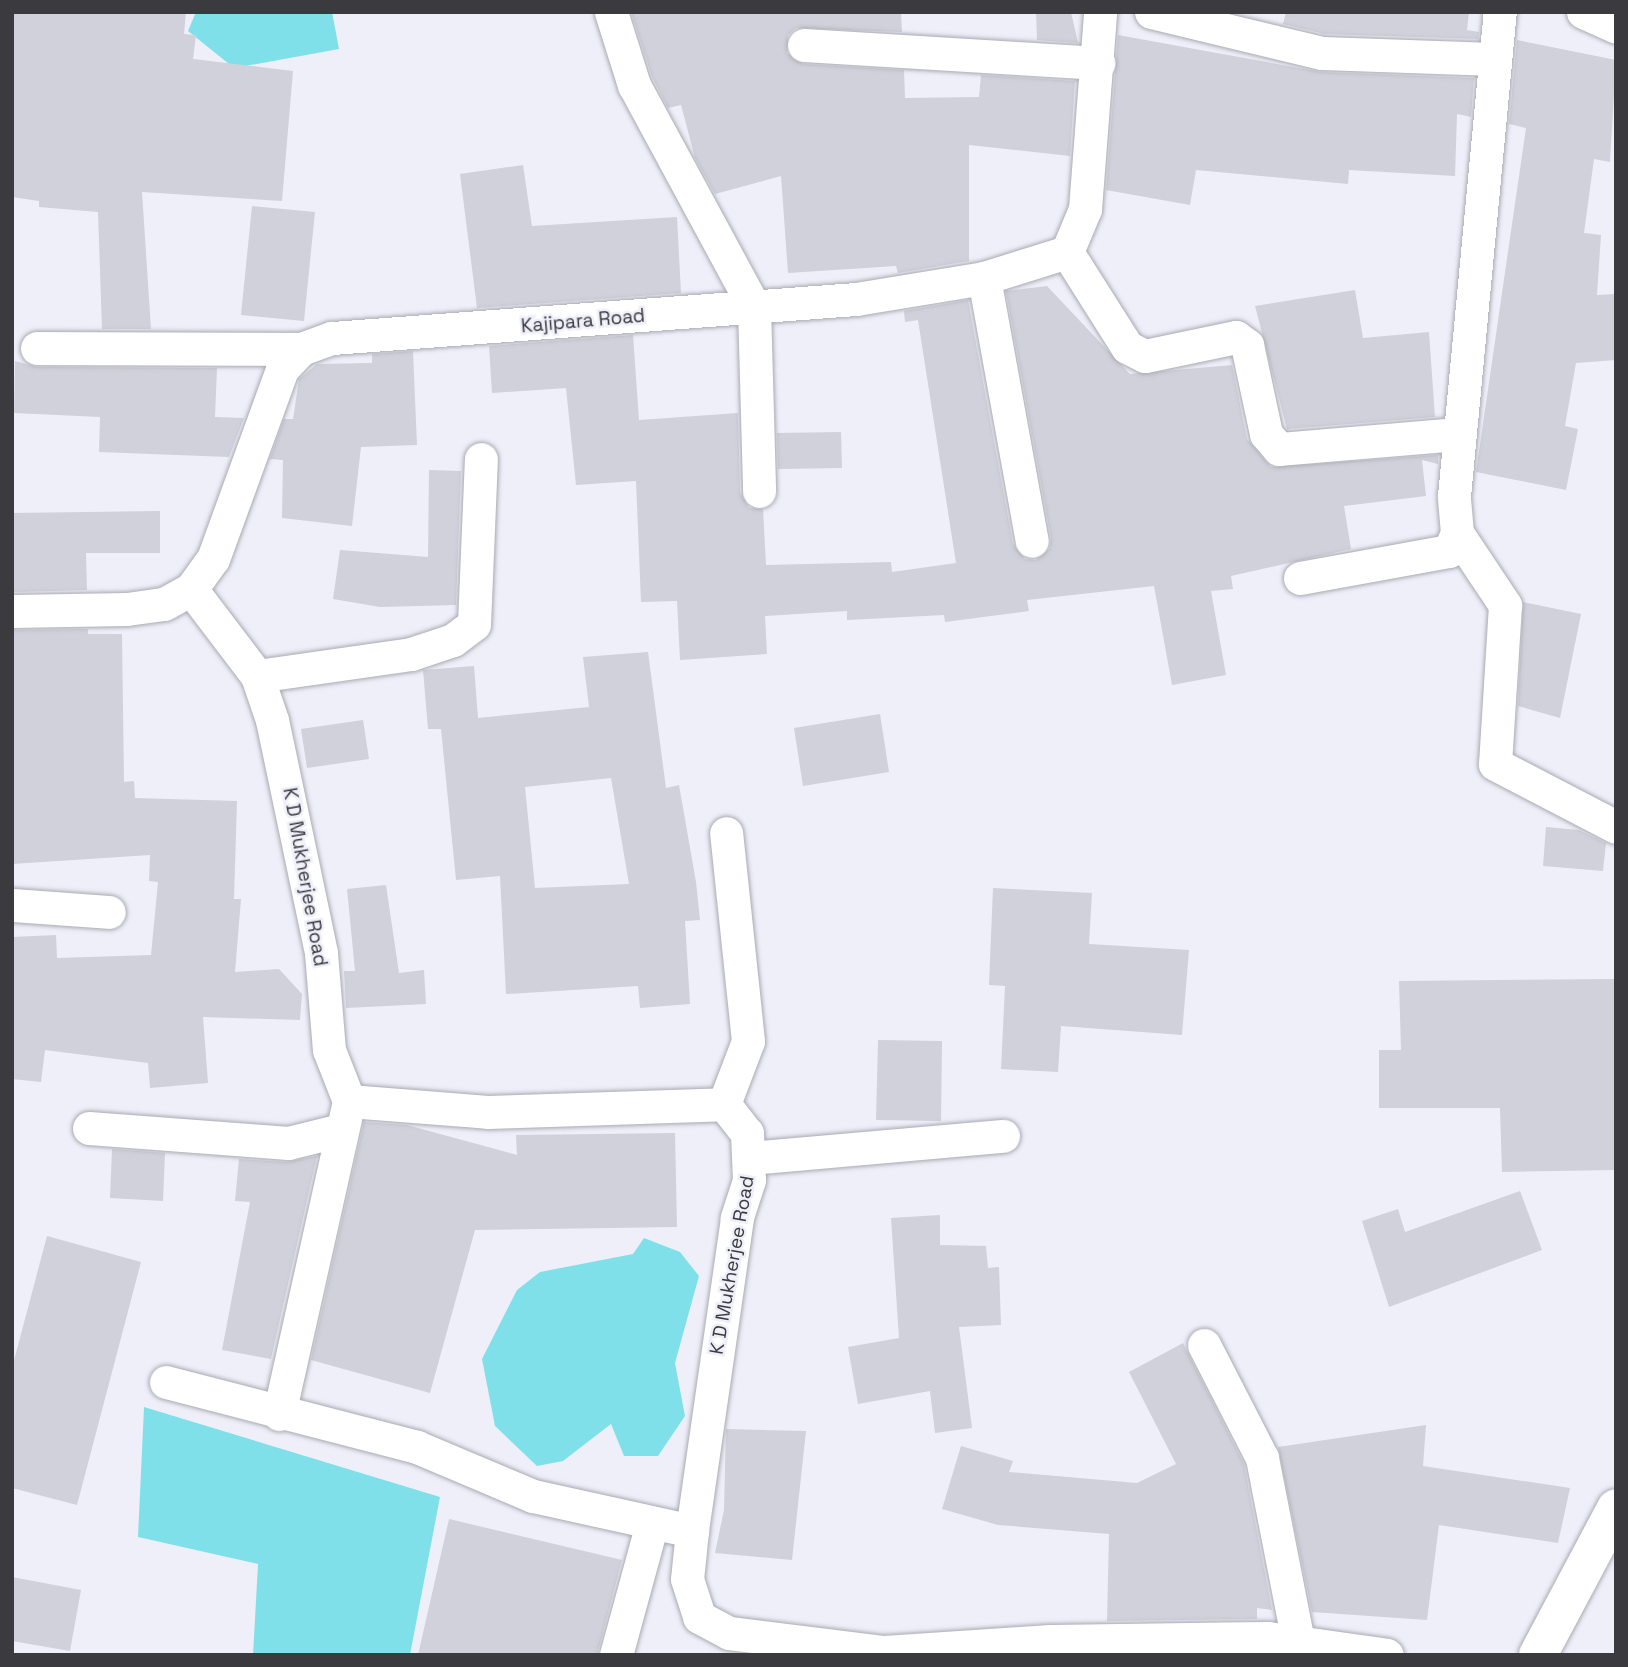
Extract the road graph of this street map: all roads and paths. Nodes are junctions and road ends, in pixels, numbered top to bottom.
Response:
1 (611, 12) edge
2 (1100, 12) edge
3 (1151, 12) edge
4 (1500, 12) edge
5 (1583, 12) edge
6 (1616, 27) edge
7 (804, 45) dead end
8 (1494, 59) junction
9 (1098, 62) junction
10 (1067, 252) junction
11 (984, 278) junction
12 (754, 307) junction
13 (37, 348) dead end
14 (301, 349) junction
15 (1459, 434) junction
16 (481, 459) dead end
17 (759, 491) dead end
18 (1457, 533) junction
19 (1032, 541) dead end
20 (1300, 578) dead end
21 (191, 589) junction
22 (12, 611) edge
23 (257, 677) junction
24 (1616, 827) edge
25 (726, 833) dead end
26 (12, 905) edge
27 (108, 912) dead end
28 (724, 1104) junction
29 (345, 1115) junction
30 (89, 1128) dead end
31 (1003, 1136) dead end
32 (749, 1158) junction
33 (1204, 1345) dead end
34 (166, 1382) dead end
35 (279, 1414) junction
36 (1616, 1508) edge
37 (652, 1523) junction
38 (692, 1531) junction
39 (1278, 1645) edge
40 (1050, 1648) edge
41 (616, 1655) edge
42 (1387, 1655) edge
43 (1538, 1655) edge

1 - 12 street
2 - 9 street
3 - 8 street
4 - 8 street
5 - 6 street
7 - 9 street
8 - 15 street
9 - 10 street
10 - 11 street, Kajipara Road
10 - 15 street
11 - 12 street, Kajipara Road
11 - 19 street
12 - 14 street, Kajipara Road
12 - 17 street
13 - 14 street
14 - 21 street
15 - 18 street
16 - 23 street
18 - 20 street
18 - 24 street
21 - 22 street
21 - 23 street, K D Mukherjee Road
23 - 29 street, K D Mukherjee Road
25 - 28 street
26 - 27 street
28 - 29 street
28 - 32 street, K D Mukherjee Road
29 - 30 street
29 - 35 street
31 - 32 street
32 - 38 street, K D Mukherjee Road
33 - 39 street
34 - 35 street
35 - 37 street
36 - 43 street
37 - 38 street
37 - 41 street
38 - 40 street, K D Mukherjee Road
39 - 40 street, K D Mukherjee Road
39 - 42 street, K D Mukherjee Road

